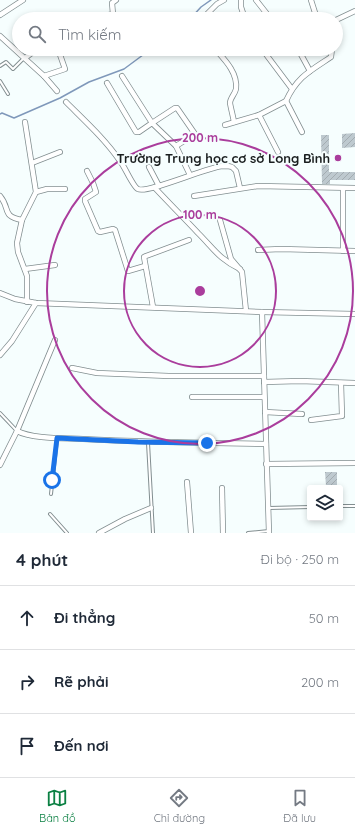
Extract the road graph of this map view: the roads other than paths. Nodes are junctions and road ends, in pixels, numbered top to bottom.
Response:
1 (23, 0) edge
2 (116, 0) edge
3 (224, 0) edge
4 (242, 0) edge
5 (256, 0) edge
6 (311, 0) edge
7 (355, 11) edge
8 (112, 12) edge
9 (209, 12) edge
10 (243, 12) edge
11 (265, 12) edge
12 (315, 12) edge
13 (0, 15) edge
14 (343, 17) edge
15 (0, 36) edge
16 (12, 47) edge
17 (27, 56) edge
18 (60, 56) edge
19 (221, 56) edge
20 (267, 56) edge
21 (302, 56) edge
22 (331, 56) edge
23 (24, 58) junction
24 (0, 66) edge
25 (310, 71) junction
26 (44, 76) junction
27 (122, 76) dead end
28 (0, 81) edge
29 (107, 83) dead end
30 (292, 89) junction
31 (57, 91) dead end
32 (8, 94) dead end
33 (286, 101) junction
34 (66, 102) dead end
35 (259, 114) junction
36 (25, 122) dead end
37 (234, 122) junction
38 (152, 123) junction
39 (225, 125) dead end
40 (302, 132) dead end
41 (176, 146) junction
42 (60, 152) dead end
43 (278, 152) dead end
44 (32, 163) junction
45 (149, 167) dead end
46 (87, 171) dead end
47 (190, 175) junction
48 (157, 187) junction
49 (240, 188) junction
50 (342, 188) junction
51 (355, 188) edge
52 (65, 189) dead end
53 (36, 192) junction
54 (0, 196) edge
55 (194, 196) dead end
56 (22, 220) junction
57 (220, 220) dead end
58 (189, 240) dead end
59 (258, 250) dead end
60 (343, 251) junction
61 (355, 251) edge
62 (55, 265) dead end
63 (145, 266) junction
64 (240, 269) junction
65 (25, 270) junction
66 (0, 293) edge
67 (27, 302) junction
68 (36, 303) junction
69 (153, 307) junction
70 (246, 311) junction
71 (262, 312) junction
72 (355, 314) edge
73 (55, 340) dead end
74 (0, 354) edge
75 (72, 368) dead end
76 (264, 376) junction
77 (264, 382) junction
78 (341, 383) junction
79 (355, 383) edge
80 (192, 397) dead end
81 (264, 397) junction
82 (0, 412) edge
83 (265, 412) junction
84 (302, 414) dead end
85 (311, 420) dead end
86 (17, 431) junction
87 (57, 438) junction
88 (148, 442) junction
89 (266, 444) junction
90 (355, 463) edge
91 (266, 464) junction
92 (0, 465) edge
93 (187, 482) dead end
94 (222, 488) dead end
95 (51, 494) dead end
96 (343, 506) edge
97 (355, 506) edge
98 (307, 507) edge
99 (151, 508) junction
100 (268, 508) junction
101 (50, 514) dead end
102 (269, 532) edge
103 (67, 533) edge
104 (99, 533) edge
105 (152, 533) edge
106 (191, 533) edge
107 (223, 533) edge
108 (248, 533) edge

1 - 13 street
2 - 8 street
3 - 9 street
4 - 10 street
5 - 11 street
6 - 12 street
7 - 14 street
15 - 16 street
17 - 23 street
18 - 26 street
19 - 37 street
20 - 30 street
21 - 25 street
22 - 25 street
23 - 24 lane
23 - 26 street
25 - 30 street
26 - 31 street
27 - 38 street
28 - 32 lane
29 - 38 street
30 - 33 street
33 - 35 street
33 - 40 street
34 - 48 street
35 - 37 street
35 - 43 street
36 - 44 street
37 - 39 street
38 - 41 street
38 - 41 street
41 - 47 street
42 - 44 street
44 - 53 street
45 - 48 street
46 - 63 street
47 - 48 street
47 - 49 street
48 - 64 street
49 - 50 street
49 - 55 street
50 - 51 street
50 - 60 street
52 - 53 street
53 - 56 street
54 - 56 street
56 - 65 street
57 - 64 street
58 - 63 street
59 - 60 street
60 - 61 street
62 - 65 street
63 - 69 street
64 - 70 street
65 - 67 street
66 - 67 street
67 - 68 street
68 - 69 street
68 - 74 street
69 - 70 street
70 - 71 street
71 - 72 street
71 - 76 street
73 - 86 street
75 - 76 street
76 - 77 street
77 - 78 street
77 - 81 street
78 - 79 street
78 - 85 street
80 - 81 street
81 - 83 street
82 - 86 lane
83 - 84 street
83 - 89 street
86 - 87 street
86 - 92 street
87 - 88 street
87 - 95 lane
88 - 89 street
88 - 99 lane
89 - 91 street
90 - 91 street
91 - 100 street
93 - 106 street
94 - 107 street
96 - 97 lane
98 - 100 lane
99 - 104 street
99 - 105 lane
100 - 102 street
101 - 103 lane
102 - 108 lane

